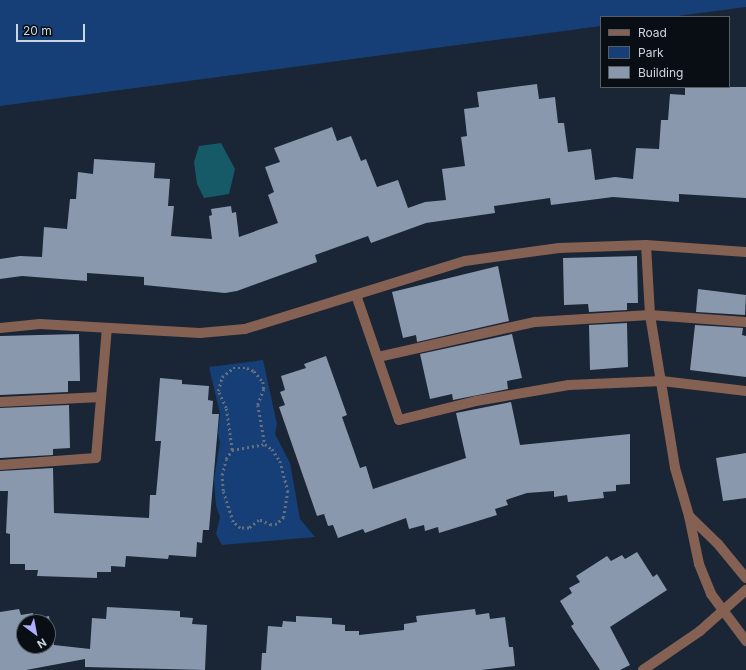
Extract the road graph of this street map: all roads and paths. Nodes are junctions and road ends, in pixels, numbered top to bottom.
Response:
1 (646, 245) junction
2 (746, 252) edge
3 (356, 295) junction
4 (650, 315) junction
5 (746, 322) edge
6 (0, 328) edge
7 (107, 328) junction
8 (378, 357) junction
9 (662, 381) junction
10 (746, 391) edge
11 (101, 397) junction
12 (0, 402) edge
13 (265, 444) junction
14 (232, 450) junction
15 (0, 465) edge
16 (689, 516) junction
17 (746, 578) edge
18 (746, 590) edge
19 (723, 610) junction
20 (746, 641) edge
21 (643, 670) edge

1 - 2 lane
1 - 3 lane
1 - 4 lane
3 - 7 lane
3 - 8 lane
4 - 5 lane
4 - 8 lane
4 - 9 lane
6 - 7 lane
7 - 11 lane
8 - 9 lane
9 - 10 lane
9 - 16 lane
11 - 12 lane
11 - 15 lane
13 - 14 path
13 - 14 path
13 - 14 path
16 - 17 lane
16 - 19 lane
18 - 19 lane
19 - 20 lane
19 - 21 lane

